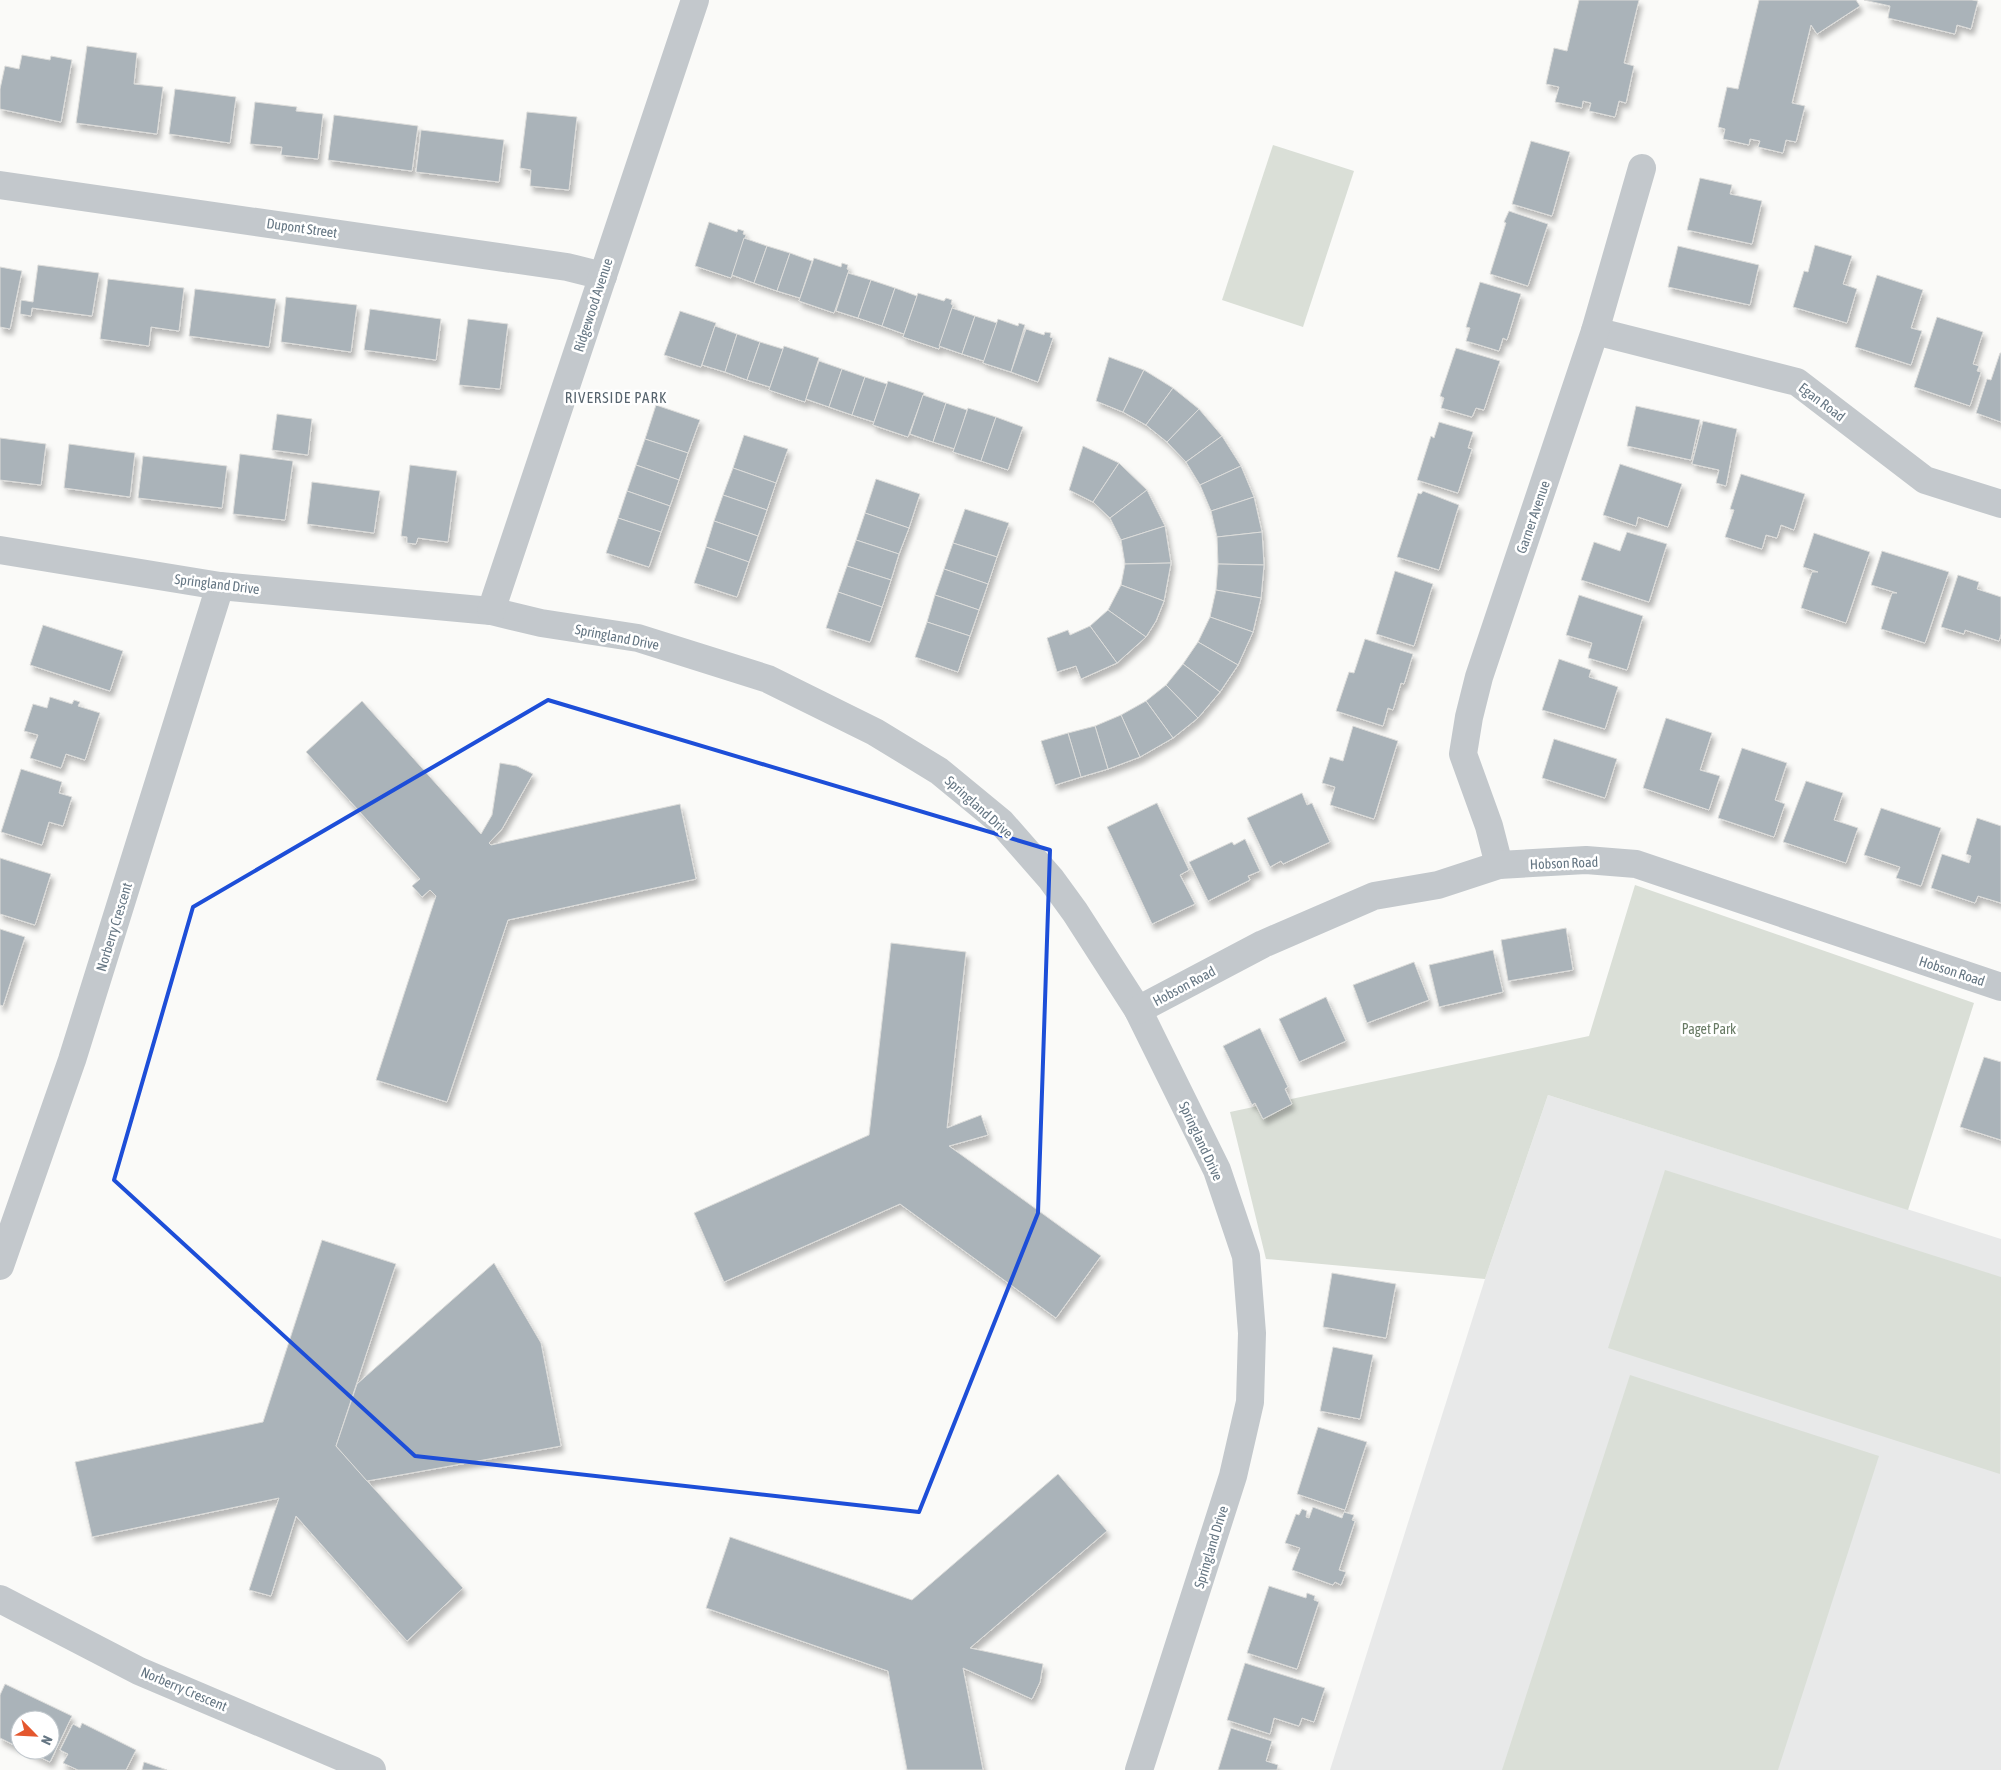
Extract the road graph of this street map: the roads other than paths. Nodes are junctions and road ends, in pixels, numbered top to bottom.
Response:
1 (695, 0) edge
2 (1642, 168) dead end
3 (0, 185) edge
4 (603, 276) junction
5 (1595, 331) junction
6 (2001, 504) edge
7 (0, 550) edge
8 (220, 586) junction
9 (491, 611) junction
10 (1499, 866) junction
11 (2001, 987) edge
12 (1138, 1010) junction
13 (0, 1266) edge
14 (0, 1599) edge
15 (372, 1770) edge
16 (1140, 1770) edge

1 - 4 street, Ridgewood Avenue
2 - 5 street, Garner Avenue
3 - 4 street, Dupont Street
4 - 9 street, Ridgewood Avenue
5 - 6 street, Egan Road
5 - 10 street, Garner Avenue
7 - 8 street, Springland Drive
8 - 9 street, Springland Drive
8 - 13 street, Norberry Crescent
9 - 12 street, Springland Drive
10 - 11 street, Hobson Road
10 - 12 street, Hobson Road
12 - 16 street, Springland Drive
14 - 15 street, Norberry Crescent

